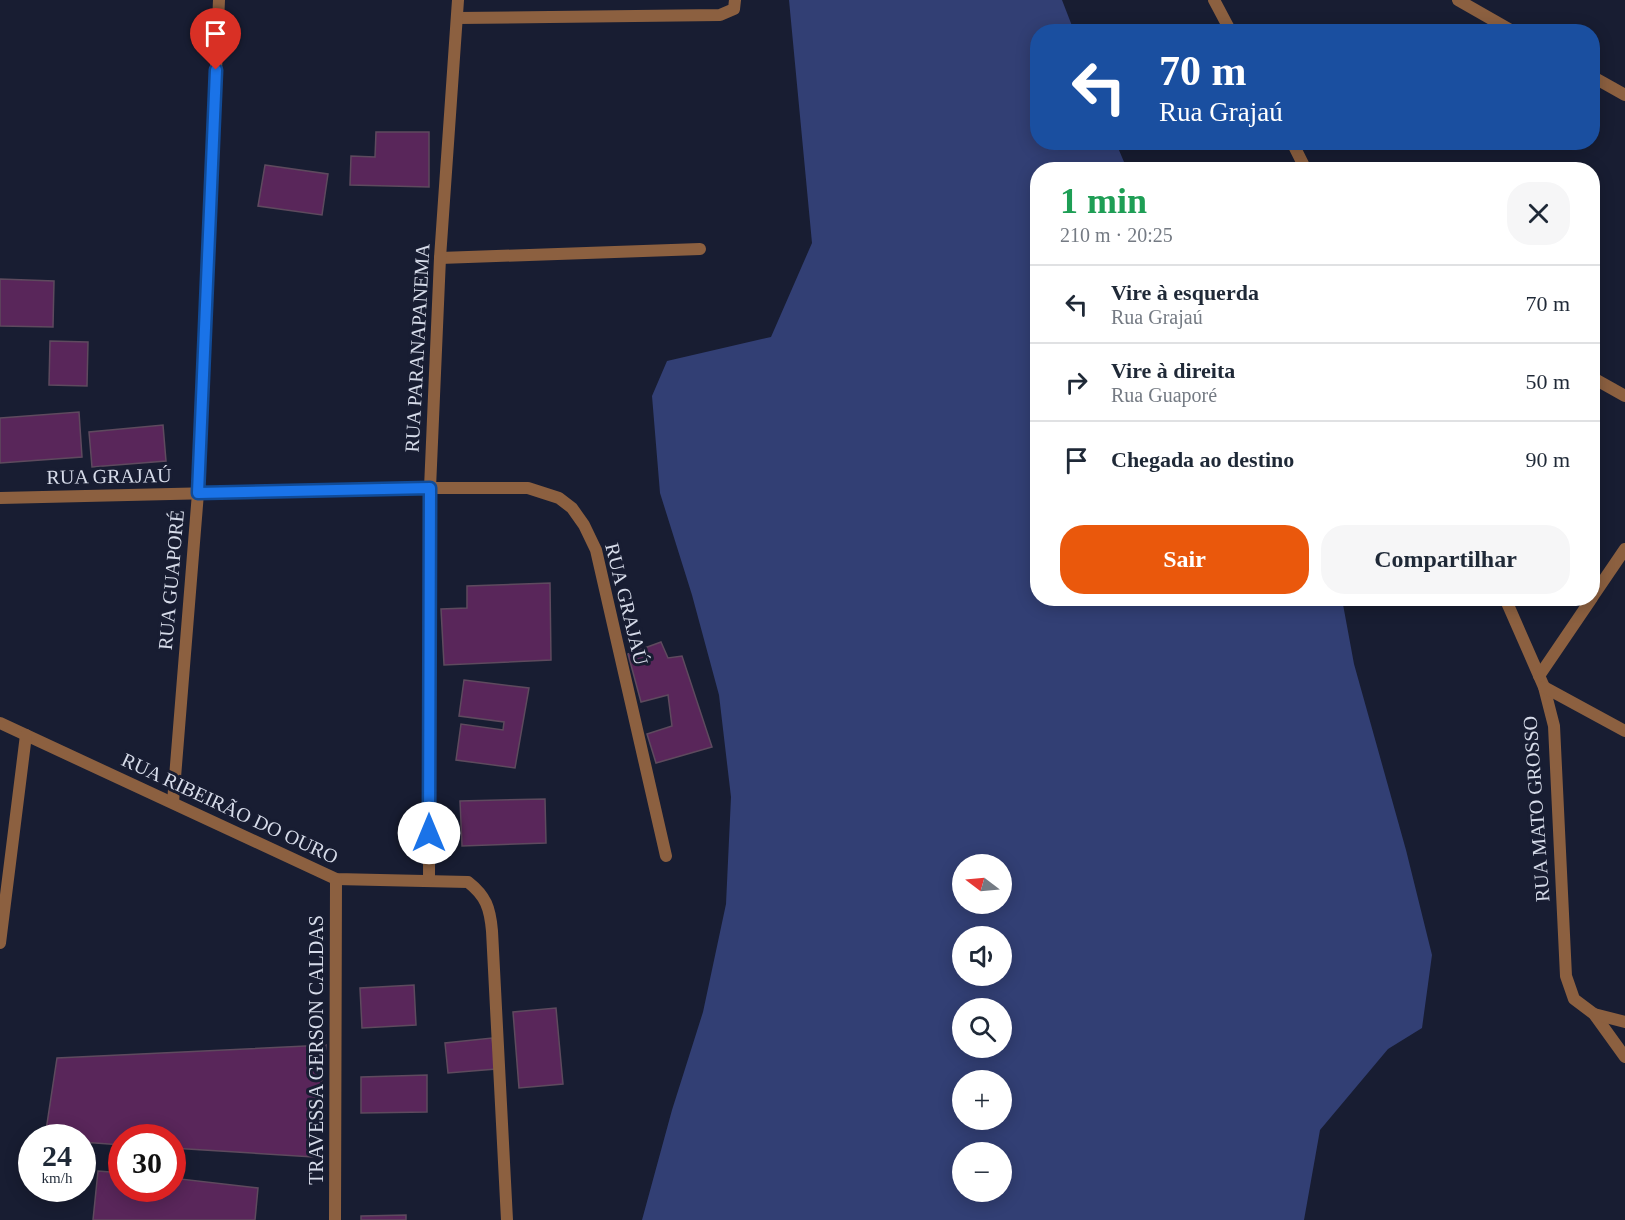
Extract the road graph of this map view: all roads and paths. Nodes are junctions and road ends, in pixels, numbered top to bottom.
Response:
1 (219, 0) edge
2 (458, 0) edge
3 (735, 0) edge
4 (1214, 0) edge
5 (1466, 2) edge
6 (457, 18) junction
7 (1227, 24) edge
8 (1501, 24) edge
9 (1600, 81) edge
10 (1625, 95) edge
11 (700, 249) dead end
12 (440, 258) junction
13 (1600, 382) edge
14 (1625, 396) edge
15 (430, 488) junction
16 (198, 493) junction
17 (0, 498) edge
18 (1625, 549) edge
19 (1600, 585) edge
20 (1509, 606) edge
21 (1587, 606) edge
22 (1542, 682) junction
23 (0, 723) edge
24 (1625, 731) edge
25 (26, 735) junction
26 (172, 802) junction
27 (666, 856) dead end
28 (336, 879) junction
29 (429, 879) junction
30 (0, 944) edge
31 (1594, 1014) junction
32 (1625, 1022) edge
33 (1625, 1057) edge
34 (335, 1220) edge
35 (507, 1220) edge

1 - 16 street, RUA GUAPORÉ
2 - 6 street, RUA PARANAPANEMA
3 - 6 street
4 - 7 street
5 - 8 street
6 - 12 street, RUA PARANAPANEMA
9 - 10 street
11 - 12 street
12 - 15 street, RUA PARANAPANEMA
13 - 14 street
15 - 16 street, RUA GRAJAÚ
15 - 27 street, RUA GRAJAÚ
15 - 29 street, RUA PARANAPANEMA
16 - 17 street, RUA GRAJAÚ
16 - 26 street, RUA GUAPORÉ
18 - 19 street
20 - 22 street, RUA MATO GROSSO
21 - 22 street
22 - 24 street
22 - 31 street, RUA MATO GROSSO
23 - 25 street, RUA RIBEIRÃO DO OURO
25 - 26 street, RUA RIBEIRÃO DO OURO
25 - 30 street
26 - 28 street, RUA RIBEIRÃO DO OURO
28 - 29 street, RUA RIBEIRÃO DO OURO
28 - 34 street, TRAVESSA GERSON CALDAS
29 - 35 street, RUA RIBEIRÃO DO OURO
31 - 32 street
31 - 33 street, RUA MATO GROSSO

